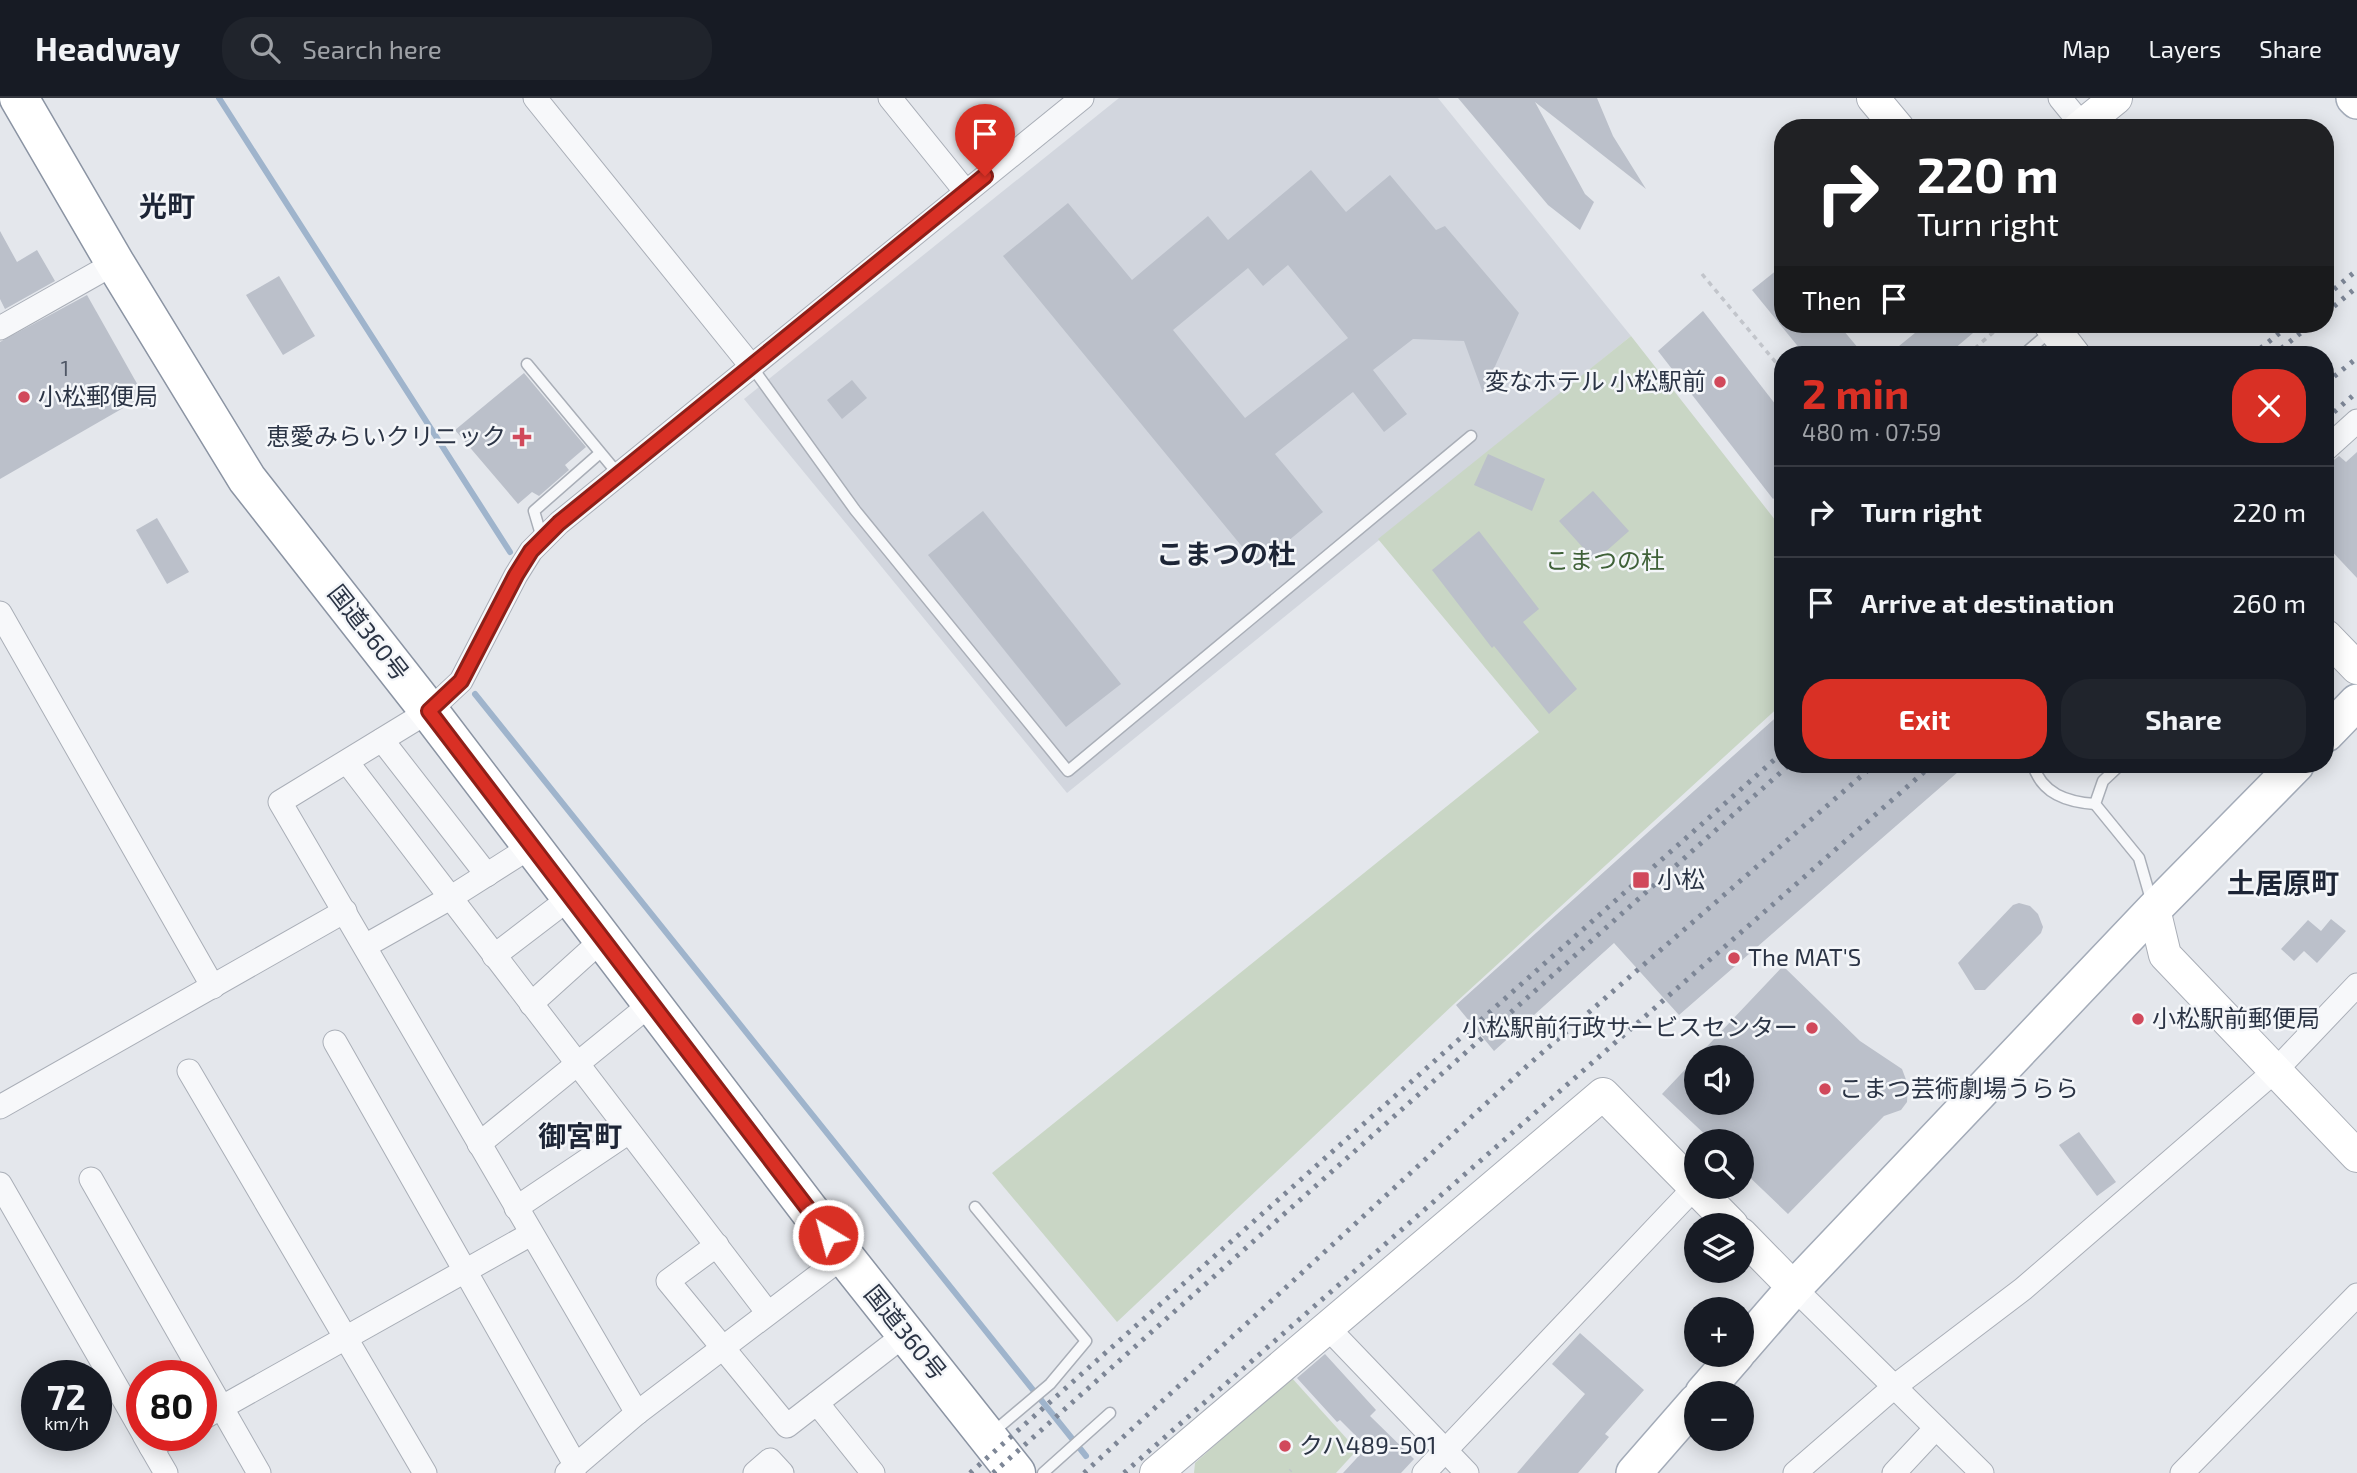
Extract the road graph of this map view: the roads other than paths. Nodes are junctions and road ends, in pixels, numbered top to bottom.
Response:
1 (19, 98) edge
2 (535, 98) edge
3 (890, 98) edge
4 (1082, 98) edge
5 (1873, 98) edge
6 (2060, 98) edge
7 (2116, 98) edge
8 (1890, 119) edge
9 (2076, 119) edge
10 (2090, 119) edge
11 (966, 192) junction
12 (115, 263) junction
13 (0, 328) edge
14 (2045, 333) edge
15 (2032, 346) edge
16 (527, 364) dead end
17 (752, 367) junction
18 (2357, 421) edge
19 (1471, 436) dead end
20 (2334, 442) edge
21 (600, 453) junction
22 (619, 475) junction
23 (543, 540) junction
24 (0, 614) edge
25 (2334, 644) edge
26 (2357, 668) edge
27 (2357, 702) edge
28 (429, 711) junction
29 (2334, 726) edge
30 (382, 740) junction
31 (347, 762) junction
32 (2035, 773) edge
33 (2112, 773) edge
34 (2288, 773) edge
35 (2095, 804) junction
36 (532, 846) junction
37 (487, 875) junction
38 (572, 897) junction
39 (450, 898) junction
40 (2154, 909) junction
41 (345, 911) junction
42 (603, 939) junction
43 (365, 946) junction
44 (494, 956) junction
45 (2357, 985) edge
46 (214, 987) junction
47 (652, 1003) junction
48 (531, 1004) junction
49 (334, 1042) dead end
50 (576, 1064) junction
51 (2276, 1070) junction
52 (189, 1071) dead end
53 (0, 1107) edge
54 (629, 1132) junction
55 (480, 1144) junction
56 (2357, 1156) edge
57 (1684, 1176) edge
58 (90, 1179) dead end
59 (0, 1184) edge
60 (1684, 1199) edge
61 (1707, 1199) edge
62 (975, 1207) dead end
63 (516, 1208) junction
64 (1720, 1213) edge
65 (531, 1234) junction
66 (716, 1245) junction
67 (1754, 1247) edge
68 (844, 1256) junction
69 (467, 1270) junction
70 (1794, 1288) junction
71 (2357, 1295) edge
72 (768, 1313) junction
73 (1327, 1327) junction
74 (907, 1333) junction
75 (1754, 1334) edge
76 (344, 1337) junction
77 (721, 1348) junction
78 (184, 1360) edge
79 (1726, 1367) edge
80 (1713, 1381) edge
81 (1894, 1387) junction
82 (126, 1403) edge
83 (817, 1403) junction
84 (217, 1410) edge
85 (637, 1413) junction
86 (1110, 1413) dead end
87 (1684, 1416) edge
88 (217, 1420) edge
89 (1936, 1429) junction
90 (987, 1436) junction
91 (1444, 1450) junction
92 (153, 1451) edge
93 (571, 1469) edge
94 (1168, 1469) edge
95 (166, 1473) edge
96 (259, 1473) edge
97 (425, 1473) edge
98 (755, 1473) edge
99 (782, 1473) edge
100 (873, 1473) edge
101 (1016, 1473) edge
102 (1043, 1473) edge
103 (1424, 1473) edge
104 (1467, 1473) edge
105 (1634, 1473) edge
106 (1795, 1473) edge
107 (1894, 1473) edge
108 (1982, 1473) edge
109 (2182, 1473) edge

1 - 12 highway, 国道360号
2 - 17 street
3 - 11 street
4 - 11 street
5 - 8 street
6 - 9 street
7 - 10 street
11 - 17 street
12 - 13 street
12 - 28 highway, 国道360号
14 - 15 lane
16 - 21 lane
17 - 19 lane
17 - 22 street
18 - 20 street
21 - 22 lane
21 - 23 lane
22 - 23 street
23 - 28 street
24 - 46 street
25 - 26 street
27 - 29 main road
28 - 30 street
28 - 36 highway, 国道360号
30 - 31 street
30 - 37 street
31 - 39 street
31 - 41 street
32 - 35 lane
33 - 35 lane
34 - 40 main road
35 - 40 lane
36 - 37 street
36 - 38 highway, 国道360号
37 - 39 street
38 - 42 highway, 国道360号
38 - 44 street
39 - 43 street
39 - 44 street
40 - 51 street
40 - 70 main road
41 - 43 street
41 - 46 street
42 - 47 highway, 国道360号
42 - 48 street
43 - 55 street
44 - 48 street
45 - 51 street
46 - 53 street
47 - 50 street
47 - 68 highway, 国道360号
48 - 50 street
49 - 69 street
50 - 54 street
50 - 55 street
51 - 56 street
51 - 81 street
52 - 76 street
54 - 63 street
54 - 66 street
55 - 63 street
57 - 73 street
58 - 78 street
59 - 82 street
60 - 91 street
61 - 64 street
62 - 90 lane
63 - 65 street
65 - 69 street
65 - 85 street
66 - 72 street
66 - 77 street
67 - 70 street
68 - 72 street
68 - 74 highway, 国道360号
69 - 76 street
69 - 93 street
70 - 75 main road
70 - 81 street
71 - 109 street
72 - 77 street
73 - 91 street
73 - 94 street
74 - 83 street
74 - 90 highway, 国道360号
76 - 84 street
76 - 97 street
77 - 83 street
77 - 85 street
79 - 80 main road
81 - 89 street
81 - 106 street
83 - 100 street
85 - 93 street
86 - 102 lane
87 - 105 main road
88 - 96 street
89 - 107 street
89 - 108 street
90 - 101 highway, 国道360号
91 - 103 street
91 - 104 street
92 - 95 street
98 - 99 street

